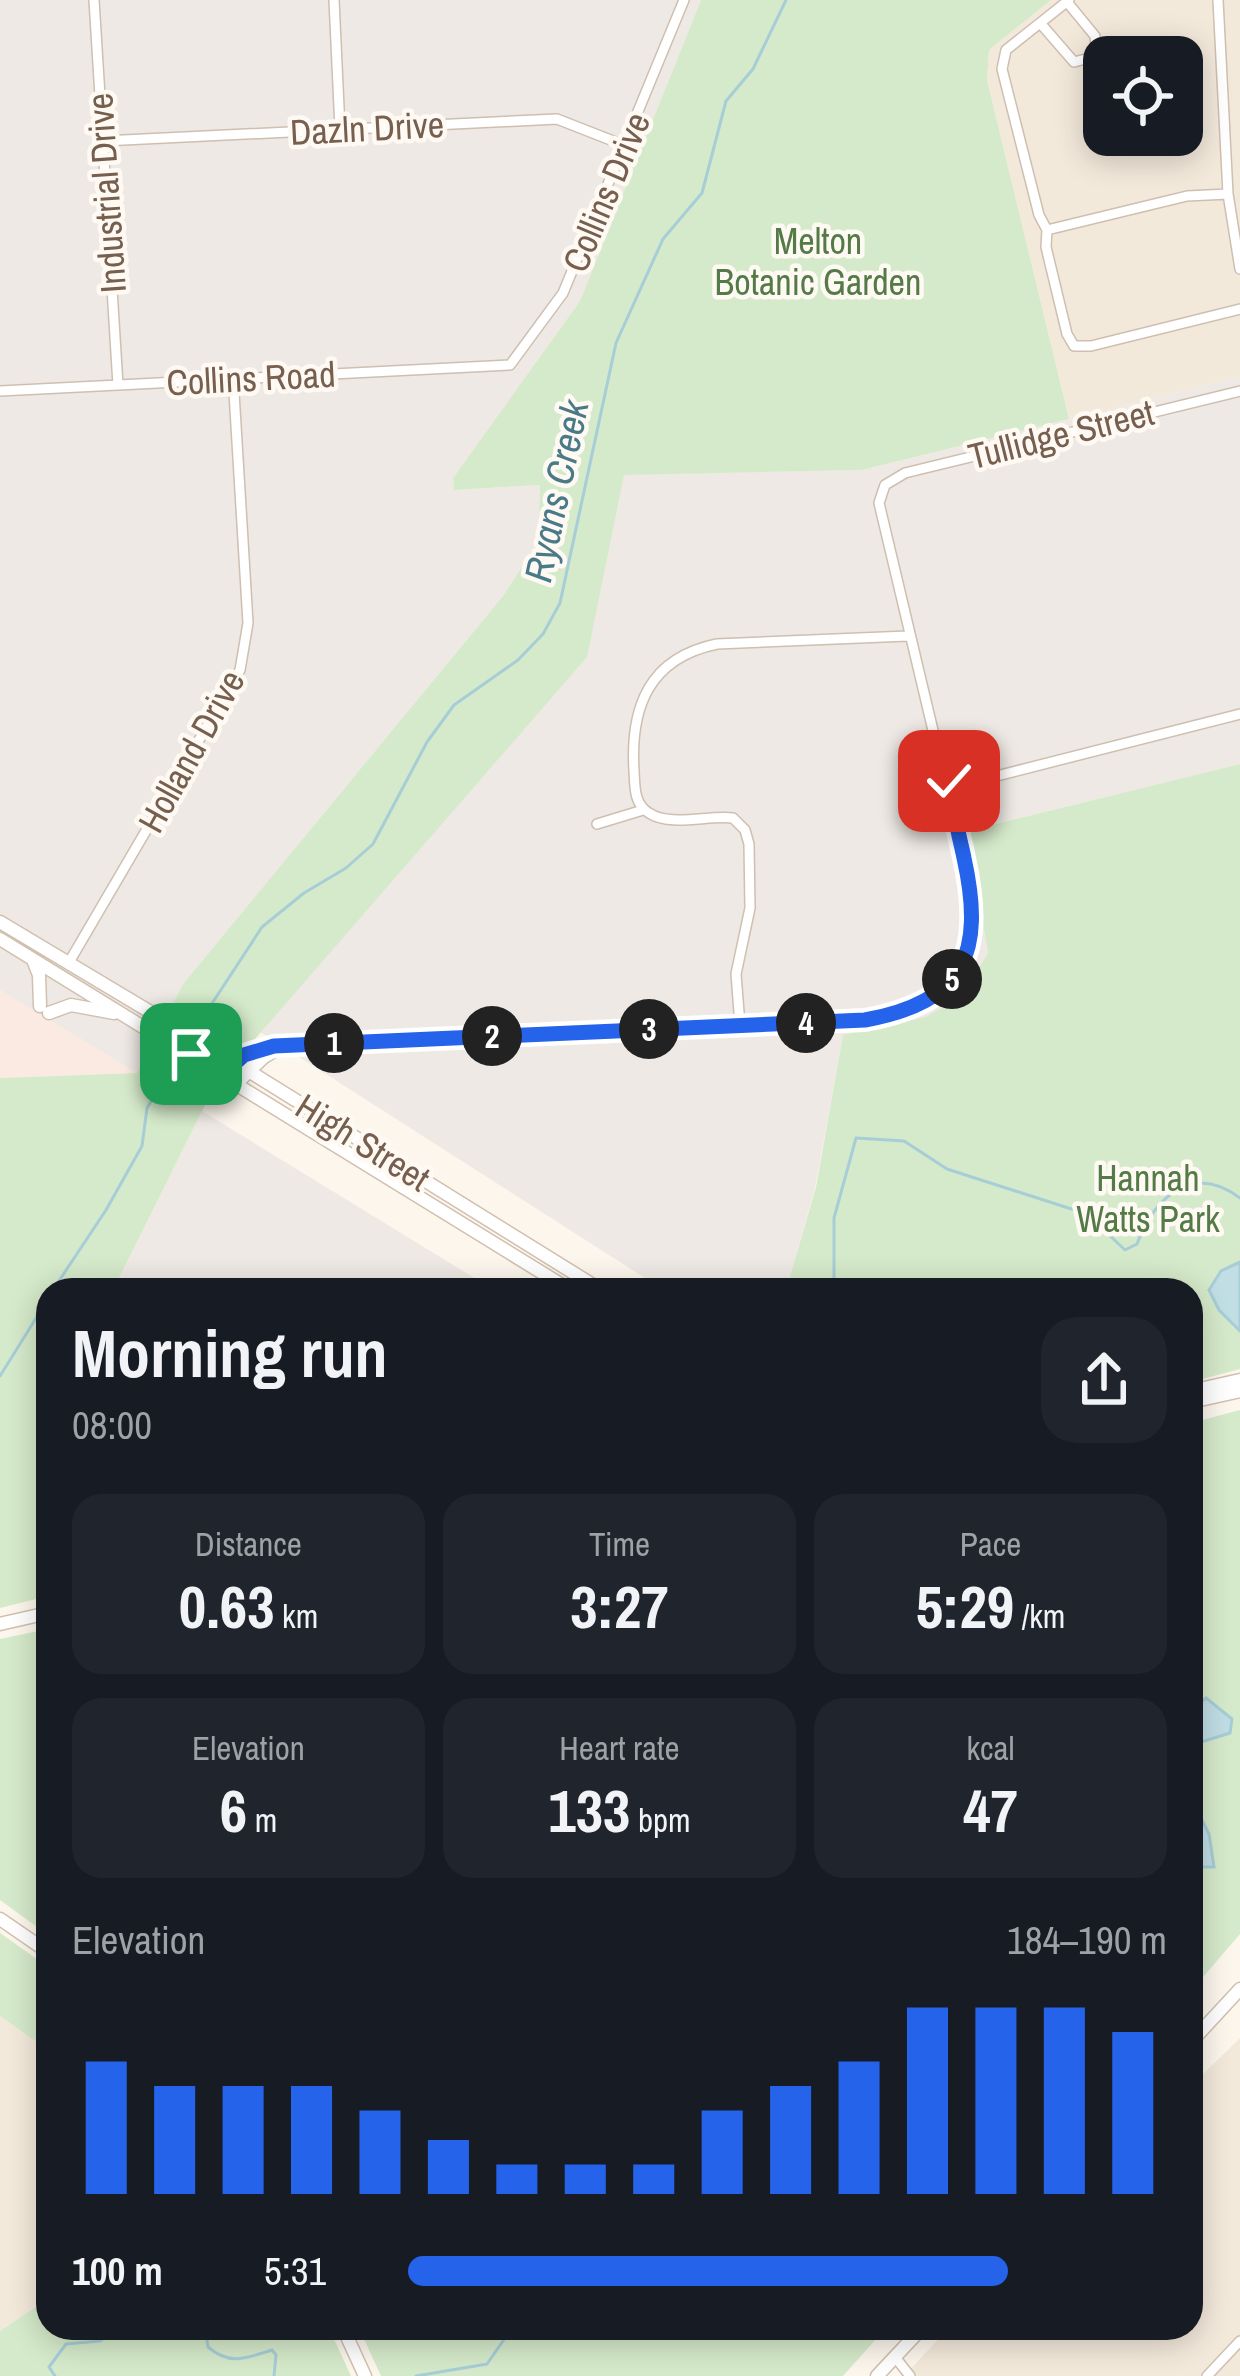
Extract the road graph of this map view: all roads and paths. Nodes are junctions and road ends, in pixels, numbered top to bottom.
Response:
1 (94, 0) edge
2 (334, 0) edge
3 (684, 0) edge
4 (1218, 0) edge
5 (1068, 1) edge
6 (1041, 24) junction
7 (1095, 36) edge
8 (1083, 61) edge
9 (340, 129) junction
10 (103, 141) junction
11 (626, 146) junction
12 (1228, 194) junction
13 (1047, 230) junction
14 (1240, 268) edge
15 (1240, 309) edge
16 (503, 366) joint
17 (233, 376) junction
18 (118, 386) junction
19 (0, 391) edge
20 (1240, 391) edge
21 (908, 636) junction
22 (1240, 714) edge
23 (960, 794) junction
24 (643, 810) junction
25 (597, 824) dead end
26 (0, 922) edge
27 (0, 939) edge
28 (33, 958) junction
29 (64, 970) junction
30 (127, 1016) junction
31 (740, 1025) junction
32 (189, 1044) junction
33 (286, 1046) junction
34 (234, 1062) junction
35 (249, 1072) junction
36 (223, 1074) junction
37 (238, 1084) junction
38 (551, 1278) edge
39 (582, 1278) edge
40 (1240, 1380) edge
41 (1203, 1388) edge
42 (1240, 1391) edge
43 (1203, 1399) edge
44 (36, 1616) edge
45 (0, 1624) edge
46 (0, 1918) edge
47 (36, 1944) edge
48 (1240, 1989) edge
49 (1203, 2029) edge
50 (348, 2340) edge
51 (911, 2340) edge
52 (1240, 2341) edge
53 (895, 2357) junction
54 (364, 2375) edge
55 (877, 2376) edge
56 (910, 2376) edge
57 (1208, 2376) edge

1 - 10 street, Industrial Drive
2 - 9 street
3 - 11 street, Collins Drive
4 - 12 street
5 - 6 street
5 - 7 street
6 - 8 street
6 - 13 street
9 - 10 street, Dazln Drive
9 - 11 street, Dazln Drive
10 - 18 street, Industrial Drive
11 - 16 street, Collins Drive
12 - 13 street
12 - 14 street
13 - 15 street
16 - 17 street, Collins Road
17 - 18 street, Collins Road
17 - 29 street, Holland Drive
18 - 19 street, Collins Road
20 - 21 street, Tullidge Street
21 - 23 street
21 - 24 street
22 - 23 street
23 - 31 street
24 - 25 street
24 - 31 street
26 - 29 main road, High Street
27 - 28 main road, High Street
28 - 29 main road, High Street
28 - 30 main road
29 - 30 main road, High Street
29 - 32 main road, High Street
30 - 32 main road, High Street
31 - 33 street
32 - 34 main road, High Street
32 - 36 main road, High Street
33 - 34 street
33 - 35 street
34 - 35 main road, High Street
34 - 36 street
35 - 37 street
35 - 39 main road, High Street
36 - 37 main road, High Street
37 - 38 main road, High Street
40 - 41 main road
42 - 43 main road
44 - 45 main road
46 - 47 main road
48 - 49 main road
50 - 54 main road
51 - 53 main road
52 - 57 street
53 - 55 main road
53 - 56 street

